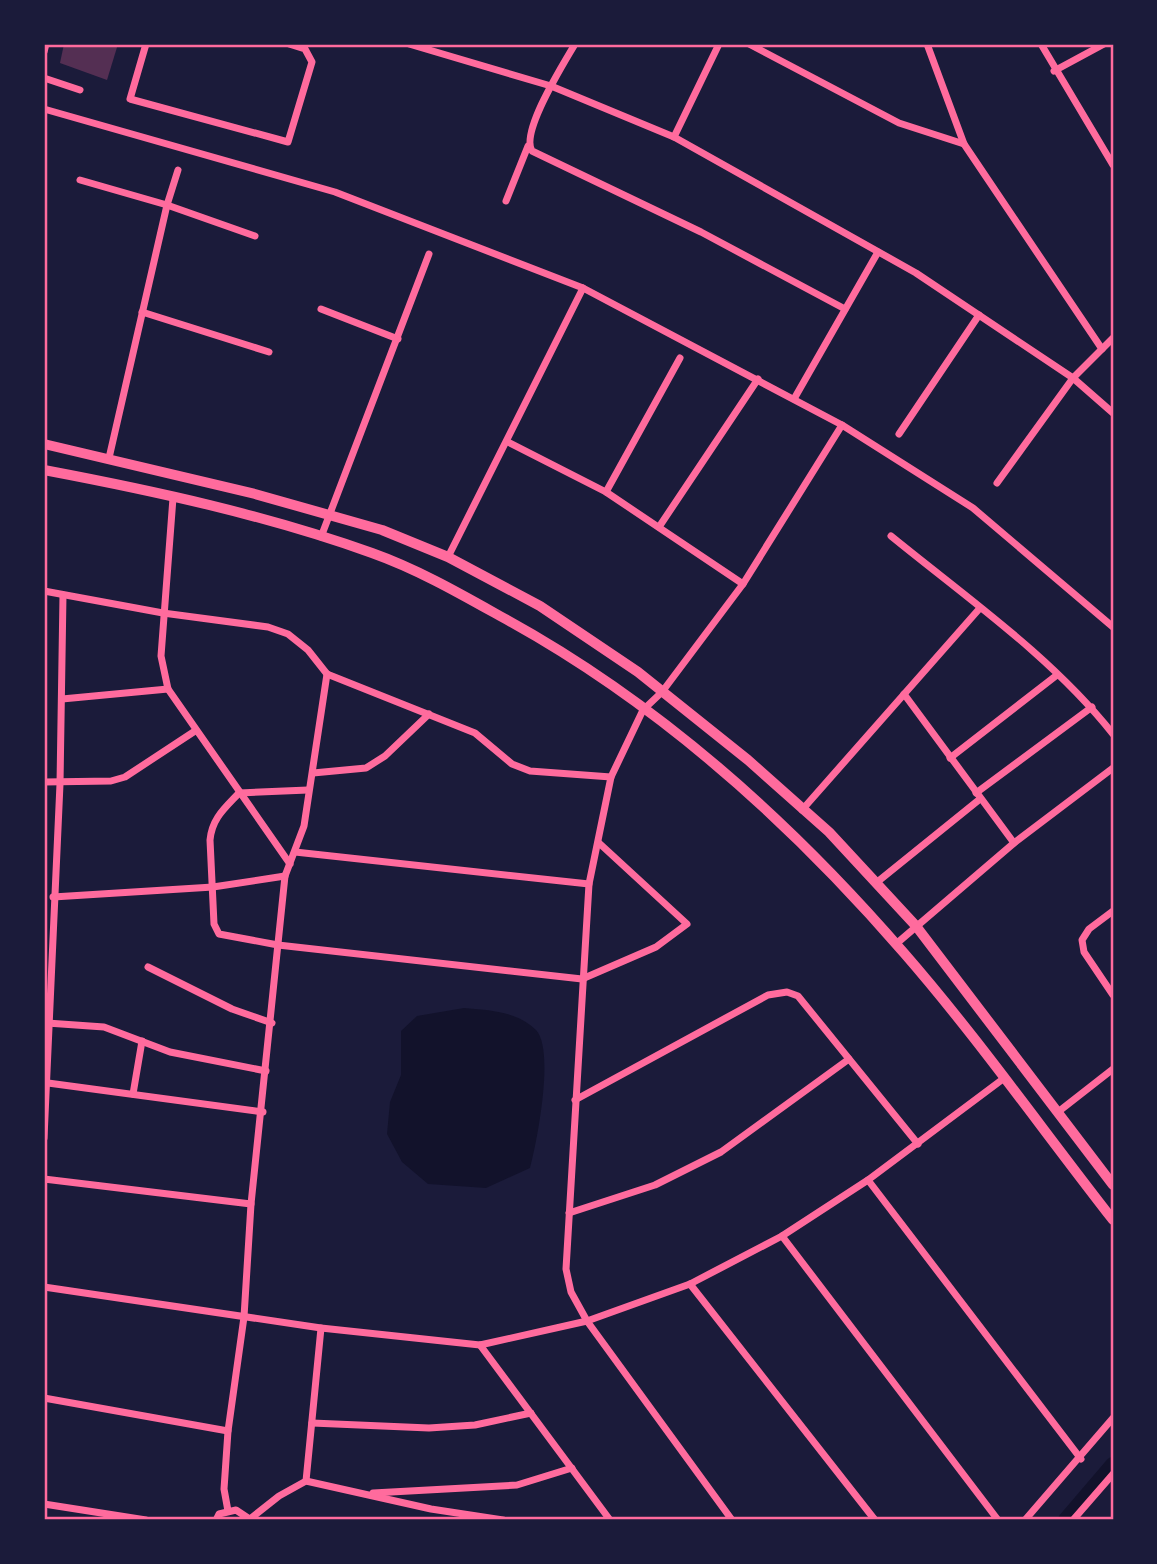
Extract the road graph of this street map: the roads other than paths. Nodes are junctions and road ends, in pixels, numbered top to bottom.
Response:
1 (46, 44) edge
2 (146, 44) edge
3 (289, 44) edge
4 (409, 44) edge
5 (575, 44) edge
6 (719, 44) edge
7 (749, 44) edge
8 (927, 44) edge
9 (1041, 44) edge
10 (1104, 44) edge
11 (44, 52) edge
12 (1054, 71) junction
13 (44, 78) edge
14 (551, 86) junction
15 (80, 90) dead end
16 (44, 109) edge
17 (674, 137) junction
18 (964, 144) junction
19 (528, 146) junction
20 (1113, 165) edge
21 (178, 170) dead end
22 (80, 180) dead end
23 (506, 201) dead end
24 (167, 205) junction
25 (255, 236) dead end
26 (878, 252) junction
27 (429, 254) dead end
28 (583, 288) junction
29 (321, 309) dead end
30 (845, 309) junction
31 (142, 312) junction
32 (979, 315) junction
33 (398, 338) junction
34 (1113, 338) edge
35 (1102, 349) junction
36 (269, 352) dead end
37 (680, 358) dead end
38 (1073, 378) junction
39 (758, 379) junction
40 (794, 399) junction
41 (1113, 413) edge
42 (842, 425) junction
43 (899, 435) dead end
44 (508, 442) junction
45 (44, 444) edge
46 (109, 458) junction
47 (44, 470) edge
48 (997, 483) dead end
49 (606, 492) junction
50 (173, 498) junction
51 (329, 514) junction
52 (659, 527) junction
53 (891, 536) dead end
54 (321, 537) junction
55 (448, 557) junction
56 (743, 584) junction
57 (44, 591) edge
58 (63, 596) junction
59 (980, 608) junction
60 (163, 613) junction
61 (1113, 627) edge
62 (327, 674) junction
63 (1057, 675) junction
64 (168, 689) junction
65 (662, 692) junction
66 (904, 694) junction
67 (62, 699) junction
68 (1092, 707) junction
69 (643, 710) junction
70 (429, 714) junction
71 (195, 731) junction
72 (1113, 734) edge
73 (950, 758) junction
74 (1113, 768) edge
75 (313, 773) junction
76 (611, 776) junction
77 (44, 782) edge
78 (60, 784) junction
79 (308, 790) junction
80 (239, 793) junction
81 (978, 796) junction
82 (802, 810) junction
83 (1014, 843) junction
84 (599, 844) junction
85 (295, 852) junction
86 (290, 864) junction
87 (285, 876) junction
88 (876, 883) junction
89 (589, 884) junction
90 (213, 887) junction
91 (53, 897) junction
92 (1113, 911) edge
93 (916, 926) junction
94 (896, 944) junction
95 (278, 945) junction
96 (148, 967) dead end
97 (582, 979) junction
98 (1113, 995) edge
99 (47, 1023) junction
100 (272, 1023) junction
101 (142, 1041) junction
102 (849, 1059) junction
103 (1113, 1069) edge
104 (266, 1071) junction
105 (1003, 1079) junction
106 (48, 1083) junction
107 (133, 1094) junction
108 (575, 1100) junction
109 (263, 1112) junction
110 (1058, 1112) junction
111 (44, 1138) edge
112 (918, 1144) junction
113 (44, 1179) edge
114 (869, 1180) junction
115 (1113, 1185) edge
116 (251, 1204) junction
117 (569, 1213) junction
118 (1113, 1220) edge
119 (782, 1236) junction
120 (690, 1284) junction
121 (44, 1287) edge
122 (244, 1317) junction
123 (587, 1321) junction
124 (321, 1328) junction
125 (480, 1345) junction
126 (44, 1398) edge
127 (531, 1413) junction
128 (1113, 1418) edge
129 (312, 1423) junction
130 (228, 1432) junction
131 (1081, 1459) junction
132 (572, 1468) junction
133 (1113, 1474) edge
134 (306, 1481) junction
135 (364, 1493) junction
136 (44, 1504) edge
137 (228, 1511) junction
138 (113, 1518) edge
139 (146, 1520) edge
140 (216, 1520) edge
141 (251, 1520) edge
142 (503, 1520) edge
143 (610, 1520) edge
144 (732, 1520) edge
145 (875, 1520) edge
146 (999, 1520) edge
147 (1025, 1520) edge
148 (1073, 1520) edge

1 - 11 street
2 - 3 street
4 - 14 street
5 - 14 street
6 - 17 street
7 - 18 street
8 - 18 street
9 - 12 street
10 - 12 street
12 - 20 street
13 - 15 street
14 - 17 street
14 - 19 street
16 - 28 street
17 - 26 street
18 - 35 street
19 - 23 street
19 - 30 street
21 - 24 street
22 - 24 street
24 - 25 street
24 - 31 street
26 - 30 street
26 - 32 street
27 - 33 street
28 - 39 street
28 - 44 street
29 - 33 street
30 - 40 street
31 - 36 street
31 - 46 street
32 - 38 street
32 - 43 street
33 - 51 street
34 - 35 street
35 - 38 street
37 - 49 street
38 - 41 street
38 - 48 street
39 - 40 street
39 - 52 street
40 - 42 street
42 - 56 street
42 - 61 street
44 - 49 street
44 - 55 street
45 - 46 main road
46 - 51 main road
47 - 50 main road
49 - 52 street
50 - 54 main road
50 - 60 street
51 - 54 street
51 - 55 main road
52 - 56 street
53 - 59 street
54 - 69 main road
55 - 65 main road
56 - 65 street
57 - 58 street
58 - 60 street
58 - 67 street
59 - 63 street
59 - 66 street
60 - 62 street
60 - 64 street
62 - 70 street
62 - 75 street
63 - 68 street
63 - 73 street
64 - 67 street
64 - 71 street
65 - 69 street
65 - 82 main road
66 - 73 street
66 - 82 street
67 - 78 street
68 - 72 street
68 - 81 street
69 - 76 street
69 - 94 main road
70 - 75 street
70 - 76 street
71 - 78 street
71 - 80 street
73 - 81 street
74 - 83 street
75 - 79 street
76 - 84 street
77 - 78 street
78 - 91 street
79 - 80 street
79 - 85 street
80 - 86 street
80 - 90 street
81 - 83 street
81 - 88 street
82 - 88 main road
83 - 93 street
84 - 89 street
84 - 97 street
85 - 86 street
85 - 89 street
86 - 87 street
87 - 90 street
87 - 95 street
88 - 93 main road
89 - 97 street
90 - 91 street
90 - 95 street
91 - 99 street
92 - 98 street
93 - 94 street
93 - 110 main road
94 - 105 main road
95 - 97 street
95 - 100 street
96 - 100 street
97 - 108 street
99 - 101 street
99 - 106 street
100 - 104 street
101 - 104 street
101 - 107 street
102 - 108 street
102 - 112 street
102 - 117 street
103 - 110 street
104 - 109 street
105 - 112 street
105 - 118 main road
106 - 107 street
106 - 111 street
107 - 109 street
108 - 117 street
109 - 116 street
110 - 115 main road
112 - 114 street
113 - 116 street
114 - 119 street
114 - 131 street
116 - 122 street
117 - 123 street
119 - 120 street
119 - 146 street
120 - 123 street
120 - 145 street
121 - 122 street
122 - 124 street
122 - 130 street
123 - 125 street
123 - 144 street
124 - 125 street
124 - 129 street
125 - 127 street
126 - 130 street
127 - 129 street
127 - 132 street
128 - 131 street
129 - 134 street
130 - 137 street
131 - 147 street
132 - 135 street
132 - 143 street
133 - 148 street
134 - 135 street
134 - 141 street
135 - 142 street
136 - 138 street
137 - 140 street
137 - 141 street
138 - 139 street

